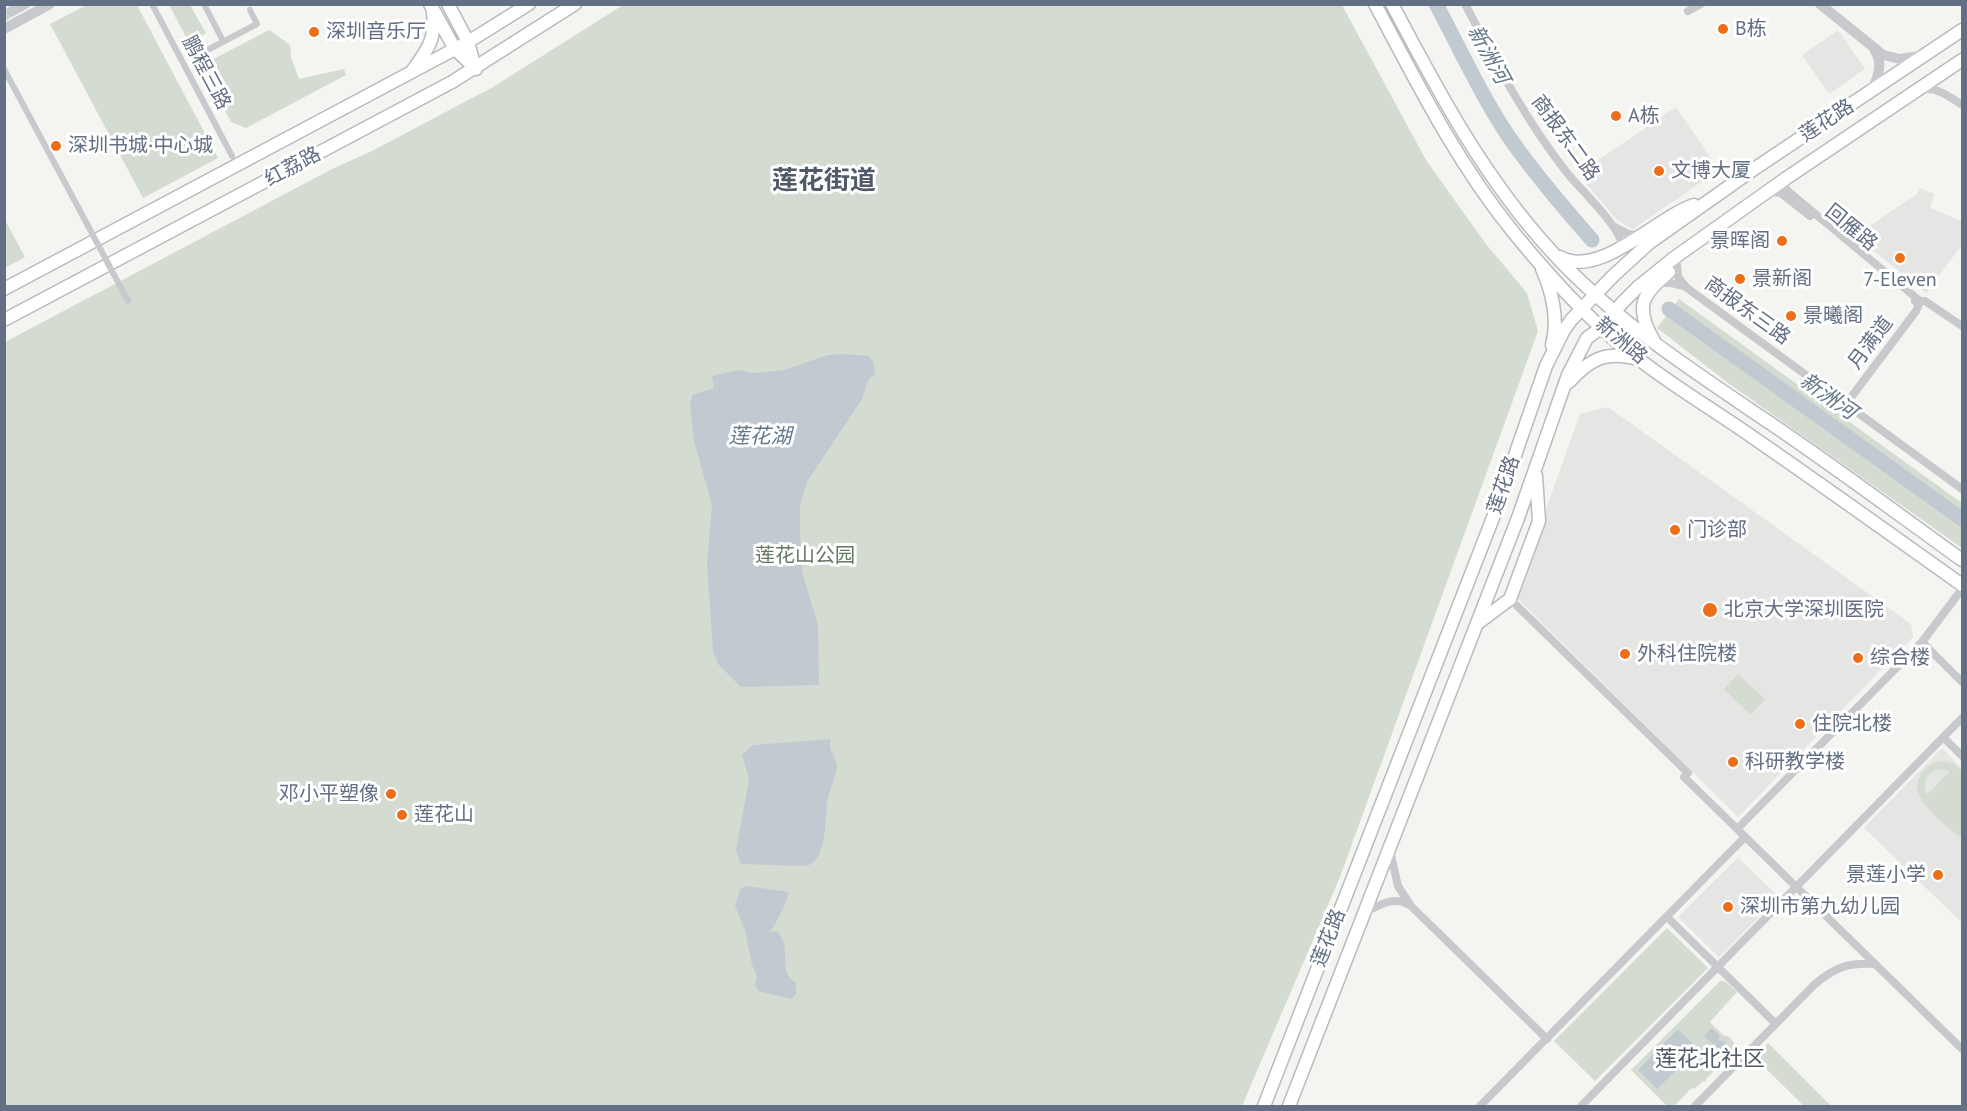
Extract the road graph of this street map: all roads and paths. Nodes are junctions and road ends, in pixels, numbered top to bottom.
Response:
1 (25, 4) edge
2 (50, 4) edge
3 (152, 4) edge
4 (204, 4) edge
5 (448, 4) edge
6 (530, 4) edge
7 (575, 4) edge
8 (1375, 4) edge
9 (1392, 4) edge
10 (1465, 4) edge
11 (1701, 4) edge
12 (1820, 4) edge
13 (431, 6) edge
14 (250, 10) dead end
15 (12, 11) tunnel mouth
16 (1688, 11) dead end
17 (4, 29) edge
18 (1962, 30) edge
19 (223, 41) junction
20 (468, 42) junction
21 (1873, 48) junction
22 (455, 49) junction
23 (1928, 53) junction
24 (196, 56) dead end
25 (1962, 60) edge
26 (4, 69) edge
27 (476, 69) junction
28 (412, 72) junction
29 (1920, 89) junction
30 (1871, 92) junction
31 (1962, 105) edge
32 (231, 156) dead end
33 (1785, 179) junction
34 (1764, 193) junction
35 (1710, 200) junction
36 (1611, 224) junction
37 (1641, 234) junction
38 (1694, 244) junction
39 (1617, 250) junction
40 (1553, 252) junction
41 (1539, 262) junction
42 (1677, 265) junction
43 (1656, 283) junction
44 (1687, 288) junction
45 (4, 289) edge
46 (1595, 294) junction
47 (128, 301) dead end
48 (1917, 301) junction
49 (1583, 308) junction
50 (1614, 311) junction
51 (4, 320) edge
52 (1962, 326) edge
53 (1602, 327) junction
54 (1656, 344) junction
55 (1643, 361) junction
56 (1546, 366) junction
57 (1564, 387) junction
58 (1844, 403) junction
59 (1535, 470) junction
60 (1962, 489) edge
61 (1962, 560) edge
62 (1962, 587) edge
63 (1510, 599) junction
64 (1477, 624) junction
65 (1922, 642) junction
66 (1962, 682) edge
67 (1962, 718) edge
68 (1944, 738) junction
69 (1962, 756) edge
70 (1737, 829) junction
71 (1745, 837) junction
72 (1389, 849) junction
73 (1797, 887) junction
74 (1411, 906) junction
75 (1365, 912) junction
76 (1667, 917) junction
77 (1875, 964) junction
78 (1718, 967) junction
79 (1776, 1024) junction
80 (1547, 1039) junction
81 (1962, 1050) edge
82 (1264, 1107) edge
83 (1289, 1107) edge
84 (1480, 1107) edge
85 (1581, 1107) edge
86 (1695, 1107) edge

1 - 15 street
2 - 17 street
3 - 32 street, 鹏程三路
4 - 19 street
5 - 20 main road
6 - 20 main road, 红荔路
7 - 27 main road, 红荔路
8 - 41 main road, 新洲路
9 - 40 main road, 新洲路
10 - 36 street, 商报东二路
11 - 16 street
12 - 21 street
13 - 22 main road
13 - 28 main road
14 - 19 street
18 - 23 main road, 莲花路
19 - 24 street
20 - 22 main road, 红荔路
20 - 27 main road
21 - 23 street
21 - 30 street
22 - 27 main road
22 - 28 main road, 红荔路
23 - 30 main road, 莲花路
25 - 29 main road, 莲花路
26 - 47 street, bridge
27 - 51 main road, 红荔路
28 - 45 main road, 红荔路
29 - 31 street
29 - 33 main road, 莲花路
30 - 35 main road, 莲花路
33 - 34 main road, 莲花路
33 - 48 street, 回雁路
34 - 38 main road, 莲花路
34 - 48 street, 回雁路
35 - 37 main road
35 - 46 main road, 莲花路
36 - 37 street, 商报东二路
36 - 39 street, 商报东二路
37 - 39 main road
38 - 42 main road
38 - 50 main road, 莲花路
39 - 40 main road
40 - 46 main road, 新洲路
41 - 49 main road, 新洲路
41 - 56 main road
42 - 43 main road
42 - 44 street, 商报东三路
43 - 44 street, 商报东三路
43 - 54 main road
44 - 58 street, 商报东三路
46 - 49 main road, 莲花路
46 - 50 main road, 新洲路
48 - 52 street
48 - 58 street, 月满道
49 - 53 main road, 新洲路
49 - 56 main road, 莲花路
50 - 53 main road, 莲花路
50 - 54 main road, 新洲路
53 - 55 main road, 新洲路
53 - 57 main road, 莲花路
54 - 61 main road, 新洲路
55 - 57 main road
55 - 62 main road, 新洲路
56 - 82 main road, 莲花路
57 - 59 main road, 莲花路
58 - 60 street, 商报东三路
59 - 63 main road
59 - 64 main road, 莲花路
62 - 65 street
63 - 64 main road
63 - 70 street
64 - 72 main road, 莲花路
65 - 66 street
65 - 70 street
67 - 68 street
68 - 69 street
68 - 73 street
70 - 71 street
71 - 73 street
71 - 76 street
72 - 74 street
72 - 75 main road, 莲花路
73 - 77 street
73 - 78 street
74 - 75 street
74 - 80 street
75 - 83 main road, 莲花路
76 - 78 street
76 - 80 street
77 - 79 street
77 - 81 street
78 - 79 street
78 - 85 street
79 - 86 street
80 - 84 street

